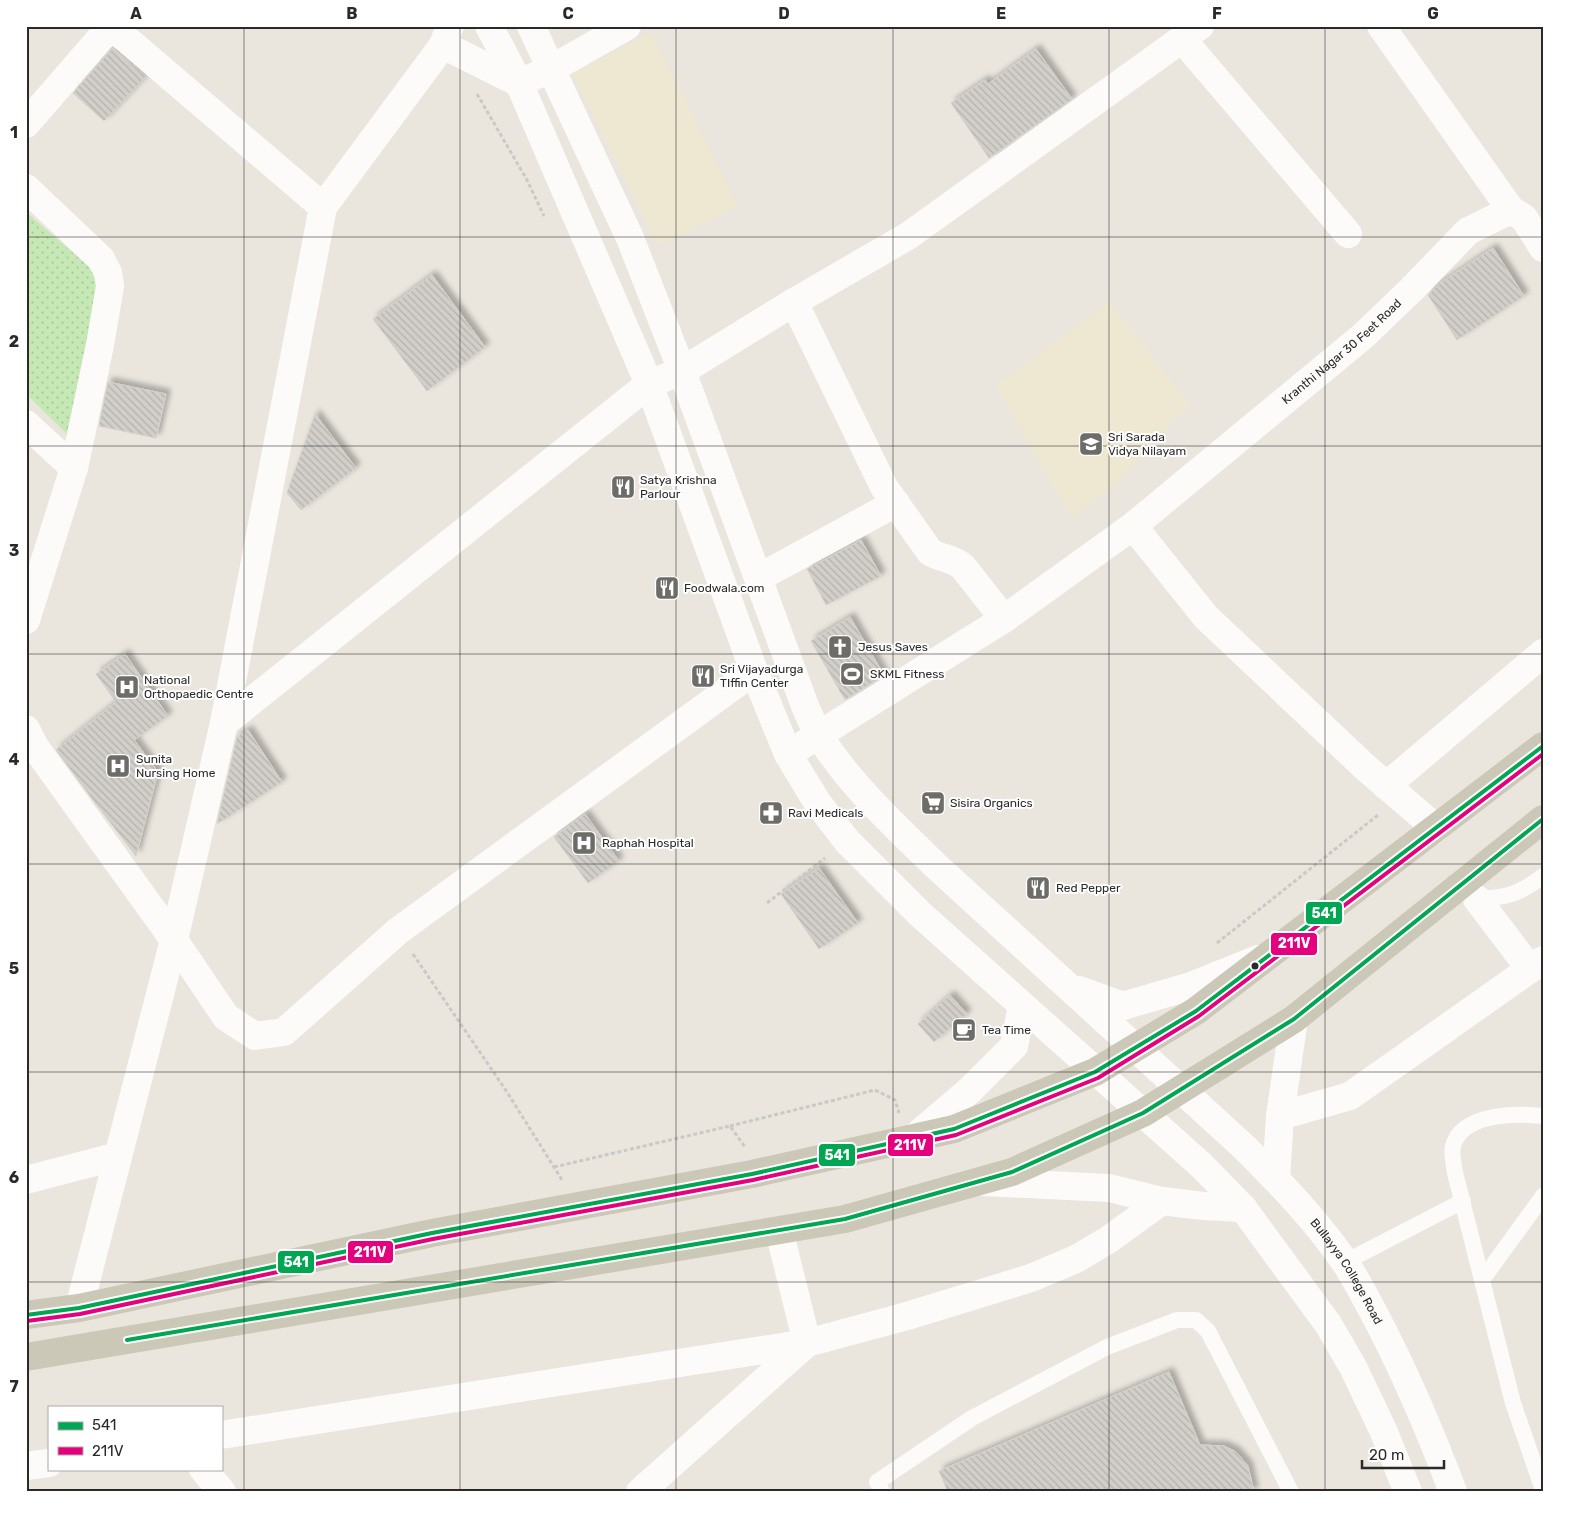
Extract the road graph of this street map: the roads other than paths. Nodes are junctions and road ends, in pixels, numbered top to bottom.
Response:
1 (489, 26) edge
2 (531, 26) edge
3 (626, 26) edge
4 (1381, 26) edge
5 (112, 27) edge
6 (1191, 33) edge
7 (446, 36) edge
8 (551, 69) junction
9 (519, 83) junction
10 (26, 124) edge
11 (26, 188) edge
12 (323, 207) junction
13 (1511, 210) junction
14 (1348, 234) dead end
15 (1543, 248) edge
16 (794, 302) junction
17 (682, 371) junction
18 (649, 384) junction
19 (26, 424) edge
20 (74, 468) junction
21 (896, 503) junction
22 (1133, 526) junction
23 (758, 578) junction
24 (1004, 619) junction
25 (26, 620) edge
26 (1543, 653) edge
27 (754, 671) junction
28 (224, 723) junction
29 (26, 730) edge
30 (818, 736) junction
31 (1543, 746) edge
32 (788, 754) junction
33 (1393, 792) junction
34 (1543, 819) edge
35 (1436, 828) junction
36 (1543, 876) edge
37 (1477, 899) junction
38 (1442, 900) junction
39 (174, 940) junction
40 (1272, 953) junction
41 (1536, 964) edge
42 (1068, 987) junction
43 (1022, 1006) junction
44 (1294, 1018) junction
45 (1136, 1048) junction
46 (1095, 1072) junction
47 (1182, 1090) junction
48 (1143, 1114) junction
49 (1280, 1116) junction
50 (1543, 1116) edge
51 (911, 1138) junction
52 (118, 1156) junction
53 (1276, 1179) junction
54 (26, 1180) edge
55 (977, 1181) junction
56 (1543, 1196) edge
57 (1162, 1201) junction
58 (1462, 1201) junction
59 (1243, 1208) junction
60 (779, 1230) junction
61 (1345, 1262) junction
62 (1482, 1280) junction
63 (79, 1308) junction
64 (26, 1315) edge
65 (807, 1343) junction
66 (26, 1357) edge
67 (222, 1435) edge
68 (48, 1463) edge
69 (26, 1466) edge
70 (204, 1470) edge
71 (875, 1489) edge
72 (1543, 1490) edge
73 (222, 1492) edge
74 (640, 1492) edge
75 (1291, 1492) edge
76 (1408, 1492) edge
77 (1453, 1492) edge

1 - 9 street
2 - 8 street, Bullayya College Road
3 - 8 street
4 - 13 street
5 - 10 street
5 - 12 street
6 - 14 street
6 - 16 street
7 - 9 street
7 - 12 street
8 - 9 street
8 - 17 street, Bullayya College Road
9 - 18 street
11 - 20 street
12 - 28 street
13 - 15 street
13 - 22 street, Kranthi Nagar 30 Feet Road
16 - 17 street
16 - 21 street
17 - 18 street
17 - 23 street, Bullayya College Road
18 - 27 street
18 - 28 street
19 - 20 street
20 - 25 street
21 - 23 street
21 - 24 street
22 - 24 street, Kranthi Nagar 30 Feet Road
22 - 33 street
23 - 30 street, Bullayya College Road
24 - 30 street, Kranthi Nagar 30 Feet Road
26 - 33 street
27 - 32 street
27 - 39 street
28 - 39 street
29 - 39 street
30 - 32 street, Kranthi Nagar 30 Feet Road
30 - 42 street, Bullayya College Road
31 - 35 main road
32 - 43 street
33 - 35 street
34 - 38 main road
35 - 40 main road
36 - 37 lane
37 - 38 lane
37 - 41 street
38 - 44 main road
39 - 52 street
40 - 42 street
40 - 45 main road
41 - 49 street
42 - 45 street, Bullayya College Road
43 - 46 street
43 - 51 street
44 - 47 main road
44 - 49 street
45 - 46 main road
45 - 47 street, Bullayya College Road
46 - 48 street
46 - 51 main road
47 - 48 main road
47 - 53 street, Bullayya College Road
48 - 55 main road
48 - 59 street
49 - 53 street
50 - 58 lane
51 - 63 main road
52 - 54 street
52 - 63 street
53 - 61 street, Bullayya College Road
55 - 57 street
55 - 60 main road
56 - 62 lane
57 - 59 street
57 - 65 street
58 - 61 lane
58 - 62 lane
59 - 76 street
60 - 65 street
60 - 66 main road
61 - 77 street, Bullayya College Road
62 - 72 lane
63 - 64 main road
65 - 67 street
65 - 74 street
68 - 69 street
70 - 73 street
71 - 75 lane

